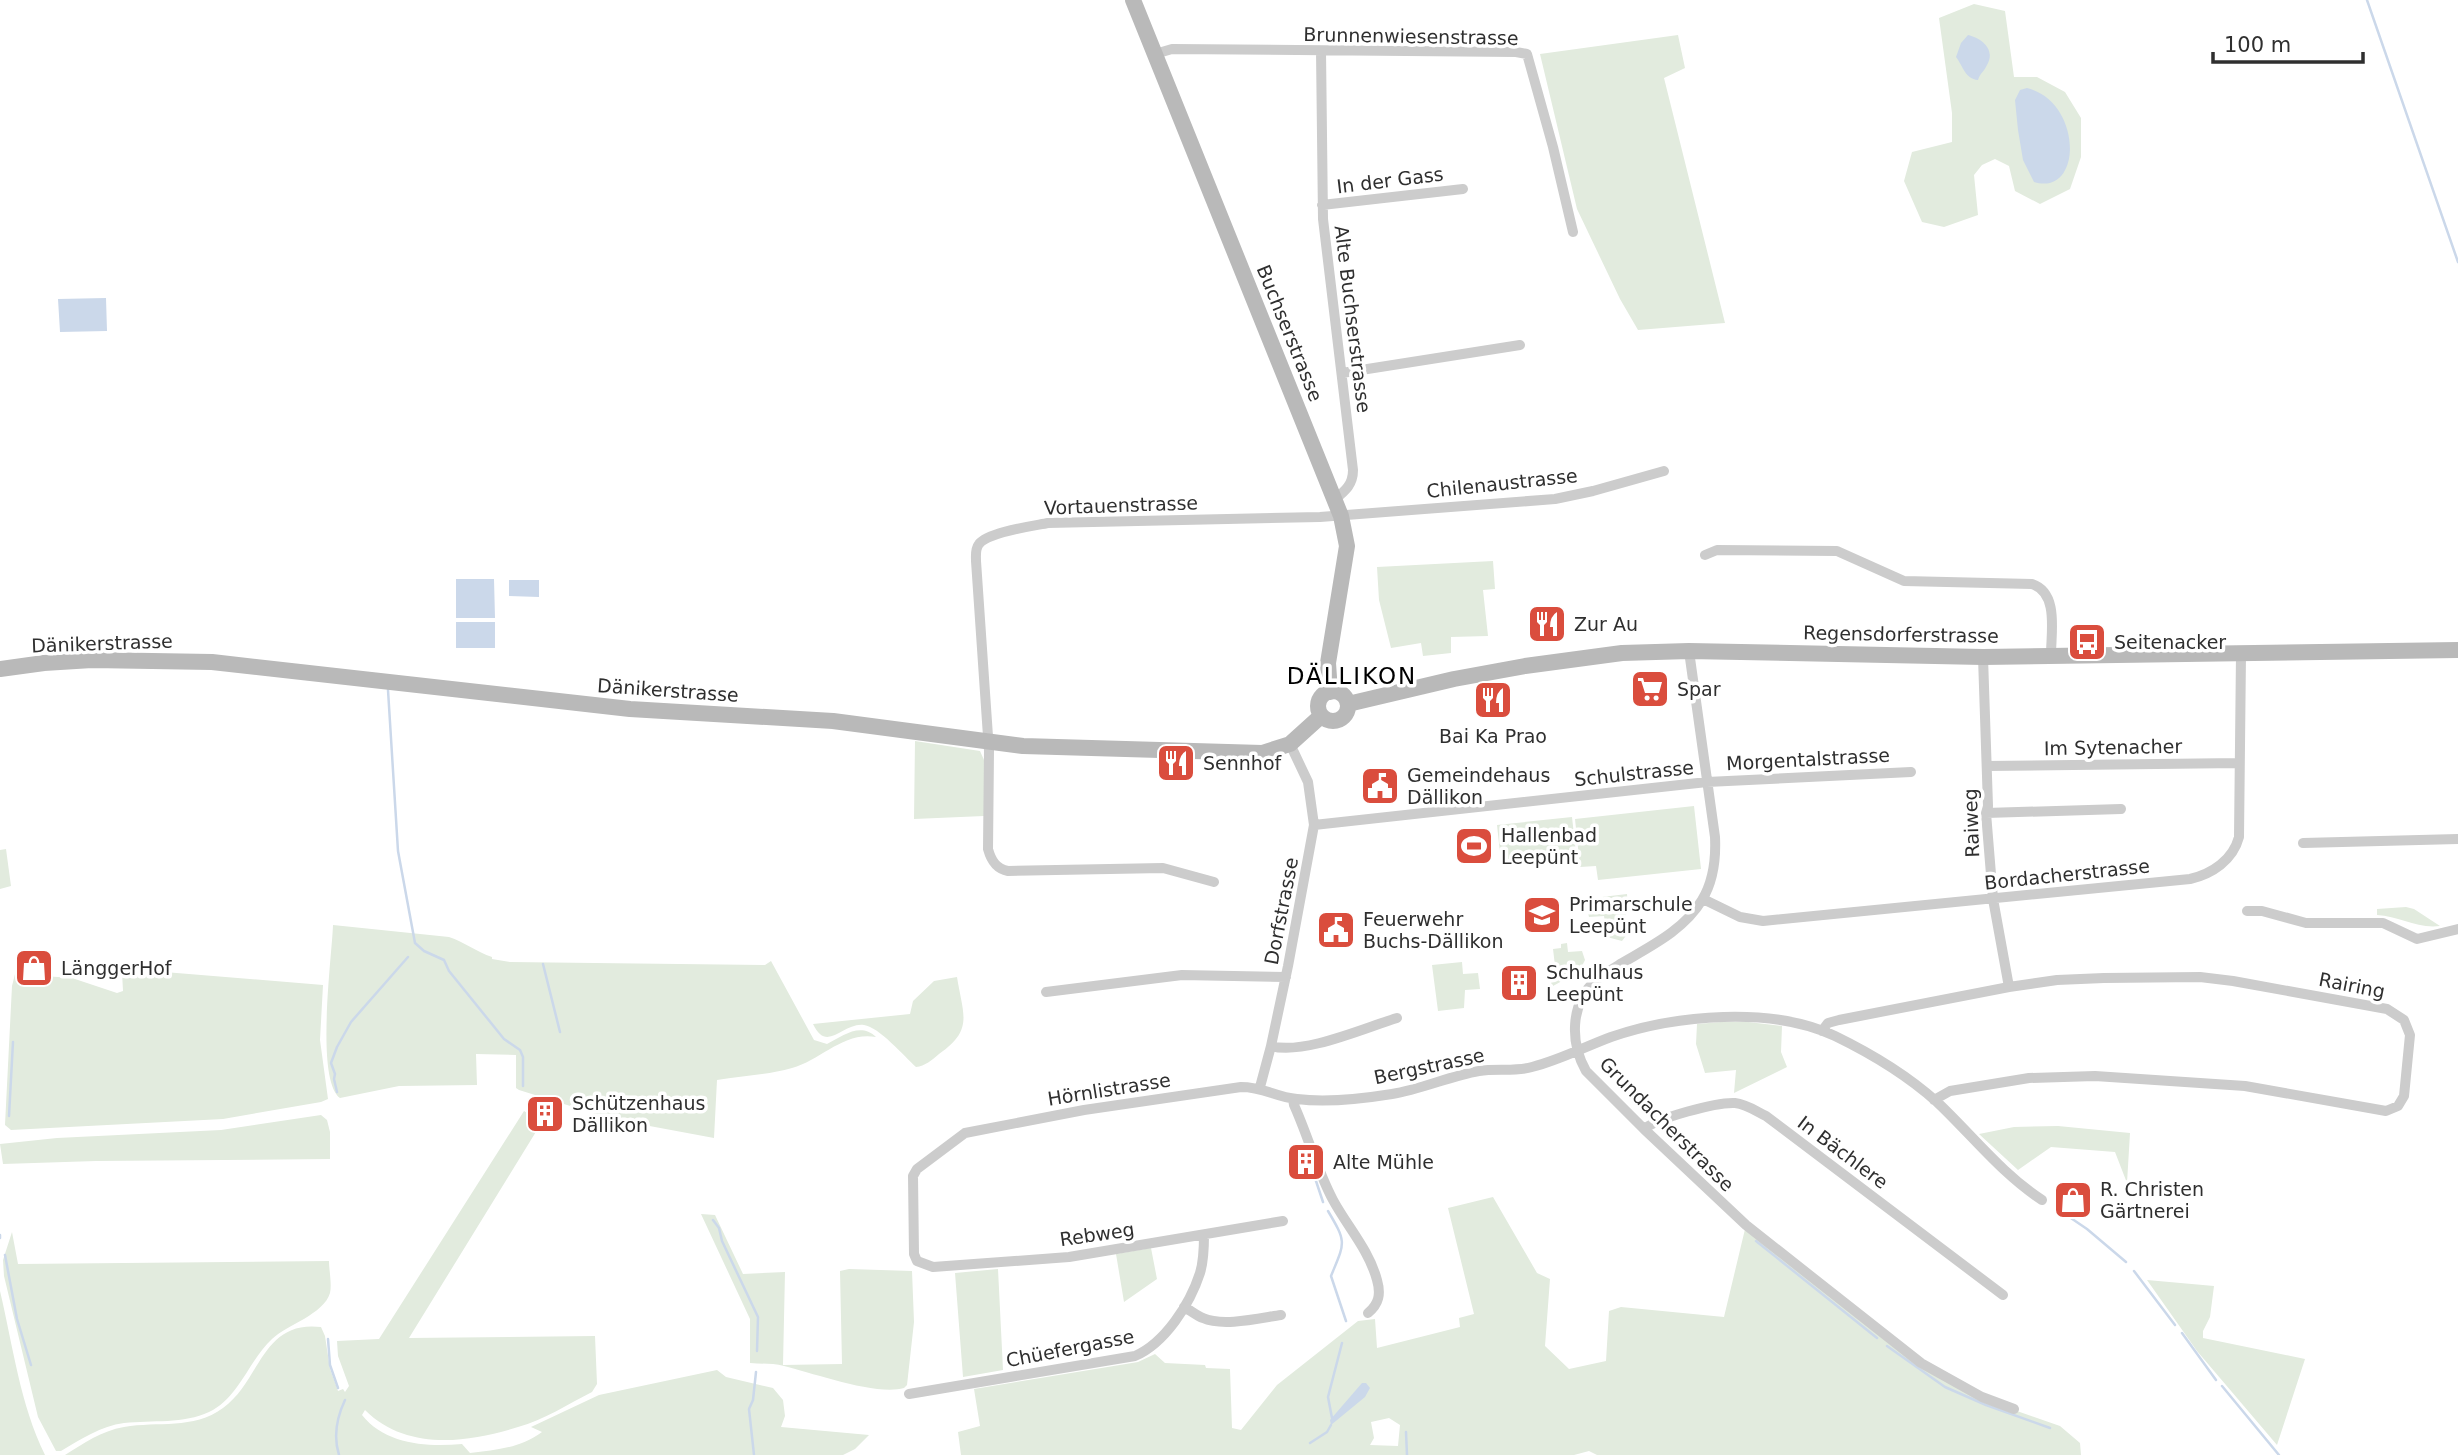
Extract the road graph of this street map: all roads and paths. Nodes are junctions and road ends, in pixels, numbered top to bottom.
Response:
1 (1132, 0) edge
2 (1321, 51) junction
3 (1155, 54) junction
4 (1463, 189) dead end
5 (1322, 205) junction
6 (1573, 232) dead end
7 (1520, 345) dead end
8 (1342, 373) junction
9 (1664, 471) dead end
10 (1334, 500) junction
11 (1341, 516) junction
12 (1705, 555) dead end
13 (2458, 650) edge
14 (1689, 651) junction
15 (2241, 654) junction
16 (2051, 655) junction
17 (1983, 657) junction
18 (0, 669) edge
19 (1331, 692) junction
20 (1348, 704) junction
21 (1321, 716) junction
22 (988, 741) junction
23 (1290, 744) junction
24 (2239, 763) junction
25 (1987, 766) junction
26 (1911, 772) dead end
27 (1707, 782) junction
28 (2121, 809) dead end
29 (1986, 813) junction
30 (1314, 825) junction
31 (2458, 839) edge
32 (2303, 842) dead end
33 (1214, 882) dead end
34 (1703, 899) junction
35 (1993, 899) junction
36 (2247, 911) dead end
37 (2458, 929) edge
38 (1286, 977) junction
39 (2009, 986) junction
40 (1046, 992) dead end
41 (1397, 1018) dead end
42 (1822, 1031) junction
43 (1271, 1046) junction
44 (1578, 1052) junction
45 (1260, 1087) junction
46 (1293, 1099) junction
47 (1934, 1100) junction
48 (1644, 1129) junction
49 (2042, 1200) dead end
50 (1283, 1221) dead end
51 (1204, 1235) junction
52 (917, 1261) joint
53 (2003, 1295) dead end
54 (1184, 1307) junction
55 (1368, 1314) dead end
56 (1281, 1315) dead end
57 (909, 1394) dead end
58 (2014, 1409) dead end

1 - 3 street, Buchserstrasse
2 - 3 street, Brunnenwiesenstrasse
2 - 5 street, Alte Buchserstrasse
2 - 6 street, Brunnenwiesenstrasse
3 - 10 street, Buchserstrasse
4 - 5 street, In der Gass
5 - 8 street, Alte Buchserstrasse
7 - 8 street
8 - 10 street, Alte Buchserstrasse
9 - 11 street, Chilenaustrasse
10 - 11 street, Buchserstrasse
11 - 19 street, Buchserstrasse
11 - 22 street, Vortauenstrasse
12 - 16 street
13 - 15 street, Regensdorferstrasse
14 - 17 street, Regensdorferstrasse
14 - 20 street, Regensdorferstrasse
14 - 27 street, Grundacherstrasse
15 - 16 street, Regensdorferstrasse
15 - 24 street, Bordacherstrasse
16 - 17 street, Regensdorferstrasse
17 - 25 street, Raiweg
18 - 22 street, Dänikerstrasse
19 - 20 street
19 - 21 street
20 - 21 street
21 - 23 street, Dänikerstrasse
22 - 23 street, Dänikerstrasse
22 - 33 street
23 - 30 street, Dorfstrasse
24 - 25 street, Im Sytenacher
24 - 35 street, Bordacherstrasse
25 - 29 street, Raiweg
26 - 27 street, Morgentalstrasse
27 - 30 street, Schulstrasse
27 - 34 street, Grundacherstrasse
28 - 29 street
29 - 35 street, Raiweg
30 - 38 street, Dorfstrasse
31 - 32 street
34 - 35 street, Bordacherstrasse
34 - 44 street, Grundacherstrasse
35 - 39 street, Raiweg
36 - 37 street
38 - 40 street
38 - 43 street, Dorfstrasse
39 - 42 street, Rairing
39 - 47 street, Rairing
41 - 43 street
42 - 44 street, Bergstrasse
42 - 47 street, Bergstrasse
43 - 45 street, Dorfstrasse
44 - 46 street, Bergstrasse
44 - 48 street, Grundacherstrasse
45 - 46 street, Bergstrasse
45 - 52 street, Hörnlistrasse
46 - 55 street
47 - 49 street, Bergstrasse
48 - 53 street, In Bächlere
48 - 58 street, Grundacherstrasse
50 - 51 street, Rebweg
51 - 52 street, Rebweg
51 - 54 street, Chüefergasse
54 - 56 street
54 - 57 street, Chüefergasse

